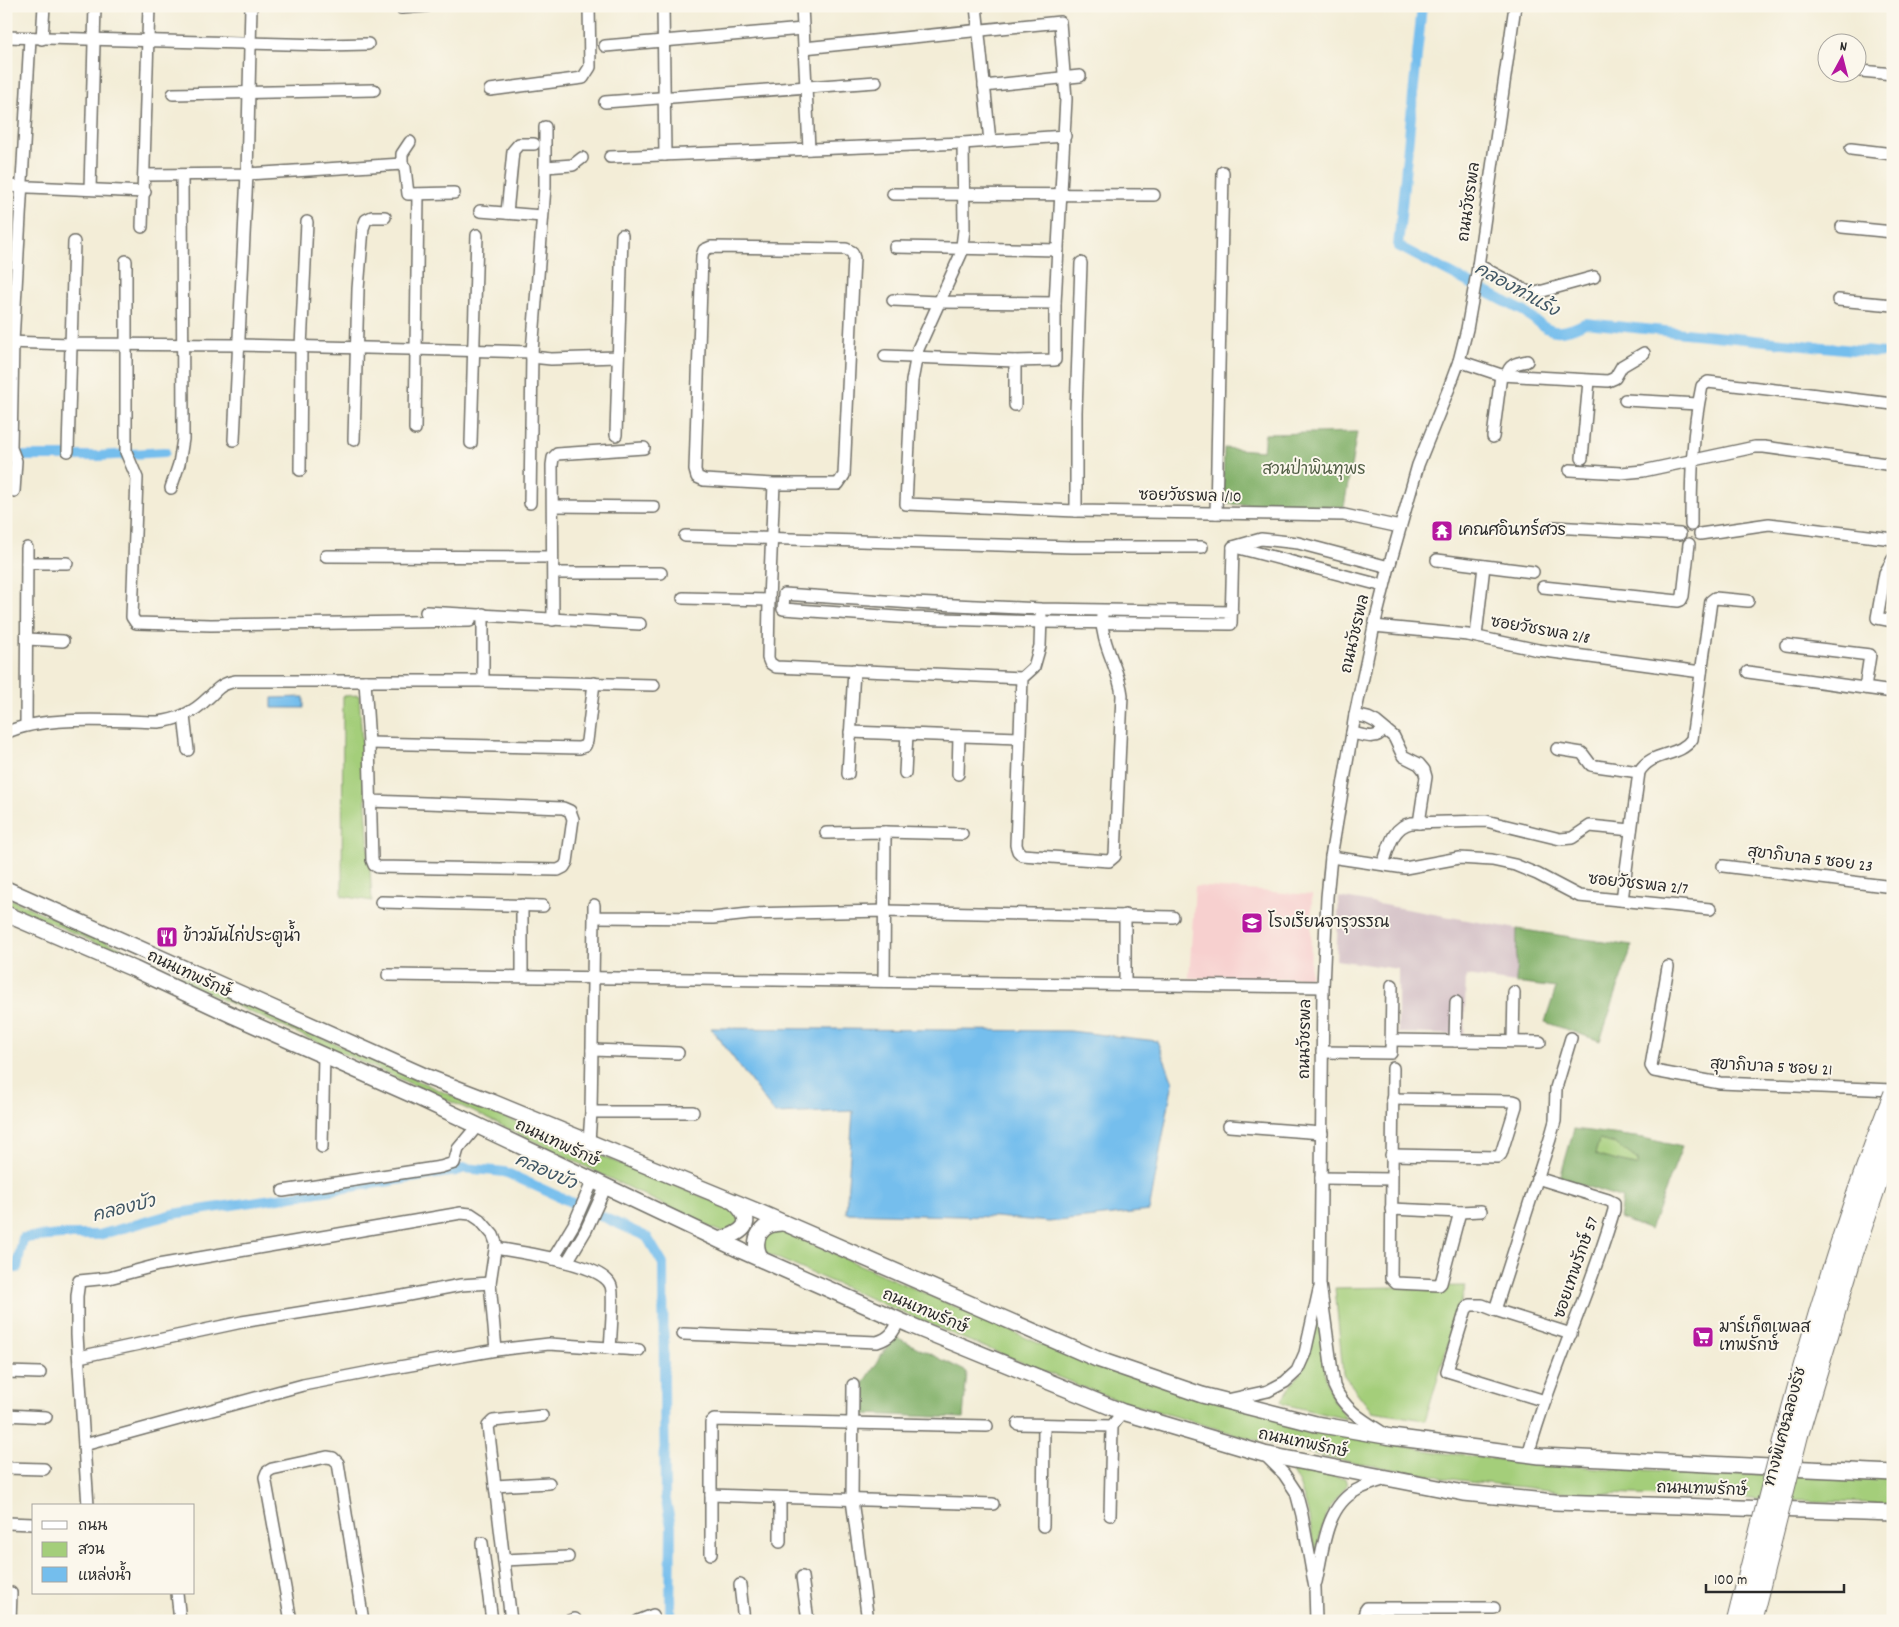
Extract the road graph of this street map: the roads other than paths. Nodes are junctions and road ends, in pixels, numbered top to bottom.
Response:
1 (44, 6) edge
2 (95, 6) edge
3 (149, 6) edge
4 (251, 6) edge
5 (427, 6) edge
6 (589, 6) edge
7 (663, 6) edge
8 (802, 6) edge
9 (976, 6) edge
10 (1515, 6) edge
11 (401, 8) dead end
12 (803, 28) junction
13 (978, 30) junction
14 (6, 37) edge
15 (30, 38) junction
16 (42, 39) junction
17 (94, 40) junction
18 (148, 41) junction
19 (250, 42) junction
20 (664, 42) junction
21 (368, 44) dead end
22 (605, 46) dead end
23 (804, 48) junction
24 (1866, 71) edge
25 (1893, 74) edge
26 (1080, 76) dead end
27 (1065, 77) junction
28 (876, 82) dead end
29 (984, 86) junction
30 (806, 87) junction
31 (374, 90) dead end
32 (490, 90) dead end
33 (250, 93) junction
34 (172, 94) dead end
35 (664, 98) junction
36 (605, 102) dead end
37 (545, 127) dead end
38 (1065, 136) junction
39 (990, 141) junction
40 (410, 142) dead end
41 (963, 143) junction
42 (534, 144) dead end
43 (809, 149) junction
44 (1852, 149) dead end
45 (1893, 154) edge
46 (665, 155) junction
47 (610, 157) dead end
48 (582, 158) dead end
49 (402, 164) junction
50 (545, 167) junction
51 (1223, 172) dead end
52 (145, 174) junction
53 (247, 174) junction
54 (182, 175) junction
55 (6, 186) edge
56 (20, 187) junction
57 (90, 190) junction
58 (145, 192) junction
59 (454, 193) dead end
60 (418, 194) junction
61 (893, 194) dead end
62 (1062, 194) junction
63 (964, 195) junction
64 (1154, 195) dead end
65 (480, 211) dead end
66 (507, 214) junction
67 (542, 216) junction
68 (385, 217) dead end
69 (307, 222) dead end
70 (142, 227) dead end
71 (1842, 227) dead end
72 (1893, 232) edge
73 (622, 235) dead end
74 (477, 236) dead end
75 (74, 242) dead end
76 (895, 247) dead end
77 (962, 248) junction
78 (1058, 250) junction
79 (126, 261) dead end
80 (1081, 263) dead end
81 (1478, 269) junction
82 (1594, 277) dead end
83 (893, 300) dead end
84 (1838, 300) dead end
85 (938, 302) junction
86 (1055, 303) junction
87 (1893, 305) edge
88 (9, 342) edge
89 (71, 344) junction
90 (126, 344) junction
91 (182, 344) junction
92 (239, 345) junction
93 (302, 347) junction
94 (358, 349) junction
95 (416, 350) junction
96 (473, 351) junction
97 (1644, 353) dead end
98 (532, 354) junction
99 (885, 356) dead end
100 (618, 357) junction
101 (916, 357) junction
102 (1015, 361) junction
103 (1459, 361) junction
104 (1527, 361) dead end
105 (1504, 375) junction
106 (1588, 381) junction
107 (1625, 400) dead end
108 (1698, 404) junction
109 (1893, 404) edge
110 (1015, 405) dead end
111 (415, 429) dead end
112 (616, 435) dead end
113 (1493, 437) dead end
114 (234, 440) dead end
115 (354, 440) dead end
116 (470, 443) dead end
117 (644, 448) dead end
118 (68, 450) dead end
119 (1582, 458) dead end
120 (1691, 462) junction
121 (1893, 465) edge
122 (300, 470) dead end
123 (1570, 470) dead end
124 (774, 484) junction
125 (171, 488) dead end
126 (14, 491) dead end
127 (530, 503) dead end
128 (553, 506) junction
129 (654, 507) dead end
130 (1076, 511) junction
131 (1216, 513) junction
132 (1691, 525) junction
133 (1400, 527) junction
134 (1553, 527) dead end
135 (1680, 534) junction
136 (1700, 534) junction
137 (685, 536) dead end
138 (771, 538) junction
139 (1893, 539) edge
140 (1689, 544) junction
141 (1202, 547) dead end
142 (1233, 547) junction
143 (27, 548) dead end
144 (326, 556) dead end
145 (552, 557) junction
146 (1893, 559) edge
147 (1437, 560) dead end
148 (27, 563) junction
149 (67, 564) dead end
150 (1389, 566) junction
151 (1484, 566) junction
152 (1533, 572) dead end
153 (554, 573) junction
154 (661, 573) dead end
155 (1384, 586) junction
156 (1543, 587) dead end
157 (683, 598) dead end
158 (769, 600) junction
159 (1748, 601) dead end
160 (913, 603) junction
161 (1041, 608) junction
162 (1102, 608) junction
163 (426, 612) dead end
164 (1232, 612) junction
165 (483, 614) junction
166 (912, 618) junction
167 (553, 620) junction
168 (470, 621) dead end
169 (1893, 621) edge
170 (1041, 622) junction
171 (1102, 622) junction
172 (640, 624) dead end
173 (1374, 626) junction
174 (1476, 636) junction
175 (27, 639) junction
176 (63, 641) dead end
177 (1786, 645) dead end
178 (854, 670) junction
179 (1701, 672) junction
180 (1748, 672) dead end
181 (1022, 678) junction
182 (365, 681) junction
183 (483, 681) junction
184 (594, 683) junction
185 (654, 685) dead end
186 (1866, 688) junction
187 (1893, 692) edge
188 (1355, 715) junction
189 (184, 716) junction
190 (26, 725) junction
191 (1383, 730) junction
192 (850, 732) junction
193 (6, 733) edge
194 (1352, 733) junction
195 (908, 734) junction
196 (959, 736) junction
197 (1019, 738) junction
198 (369, 743) junction
199 (1557, 749) dead end
200 (188, 750) dead end
201 (1639, 772) junction
202 (905, 773) dead end
203 (848, 774) dead end
204 (958, 774) dead end
205 (370, 802) junction
206 (1419, 823) junction
207 (1631, 830) junction
208 (886, 832) junction
209 (826, 833) dead end
210 (962, 834) dead end
211 (1331, 857) junction
212 (1383, 864) junction
213 (1723, 866) dead end
214 (1893, 887) edge
215 (6, 889) edge
216 (1622, 900) junction
217 (381, 902) dead end
218 (522, 905) junction
219 (594, 905) dead end
220 (543, 906) dead end
221 (1710, 909) dead end
222 (885, 911) junction
223 (6, 914) edge
224 (1125, 915) junction
225 (594, 917) junction
226 (1173, 917) dead end
227 (1668, 967) dead end
228 (388, 975) dead end
229 (522, 976) junction
230 (594, 977) junction
231 (884, 981) junction
232 (1126, 984) junction
233 (1392, 985) dead end
234 (1323, 987) junction
235 (1514, 992) dead end
236 (1456, 1002) dead end
237 (1572, 1038) dead end
238 (1391, 1040) junction
239 (1455, 1041) junction
240 (1513, 1041) junction
241 (1540, 1042) dead end
242 (592, 1050) junction
243 (1322, 1052) junction
244 (678, 1053) dead end
245 (324, 1055) junction
246 (1393, 1068) dead end
247 (1893, 1090) edge
248 (1893, 1094) edge
249 (1392, 1099) junction
250 (591, 1112) junction
251 (693, 1112) dead end
252 (478, 1126) junction
253 (1229, 1126) dead end
254 (1322, 1133) junction
255 (1893, 1138) edge
256 (588, 1142) junction
257 (322, 1146) dead end
258 (1391, 1155) junction
259 (1321, 1178) junction
260 (1537, 1178) junction
261 (1391, 1179) junction
262 (599, 1183) junction
263 (283, 1191) dead end
264 (732, 1201) junction
265 (1391, 1209) junction
266 (1460, 1212) junction
267 (1481, 1212) dead end
268 (784, 1223) junction
269 (720, 1240) junction
270 (496, 1248) junction
271 (553, 1259) junction
272 (761, 1259) junction
273 (567, 1262) junction
274 (490, 1283) junction
275 (1320, 1284) junction
276 (1495, 1310) junction
277 (899, 1320) junction
278 (683, 1334) dead end
279 (1571, 1334) junction
280 (610, 1348) junction
281 (496, 1350) junction
282 (638, 1350) dead end
283 (79, 1357) junction
284 (6, 1372) edge
285 (40, 1373) dead end
286 (853, 1385) dead end
287 (1225, 1400) junction
288 (1545, 1401) junction
289 (1123, 1412) junction
290 (6, 1415) edge
291 (542, 1416) dead end
292 (46, 1417) dead end
293 (852, 1422) junction
294 (1018, 1424) dead end
295 (1044, 1425) junction
296 (987, 1426) dead end
297 (1112, 1426) junction
298 (1391, 1438) junction
299 (84, 1444) junction
300 (1264, 1454) junction
301 (1528, 1455) junction
302 (6, 1468) edge
303 (1893, 1468) edge
304 (44, 1469) dead end
305 (1837, 1470) junction
306 (1893, 1473) edge
307 (1386, 1479) junction
308 (549, 1483) dead end
309 (495, 1486) junction
310 (711, 1495) junction
311 (780, 1498) junction
312 (852, 1500) junction
313 (88, 1504) edge
314 (994, 1504) dead end
315 (1832, 1510) junction
316 (1893, 1513) edge
317 (1110, 1515) dead end
318 (6, 1523) edge
319 (32, 1524) edge
320 (1893, 1524) edge
321 (1044, 1526) dead end
322 (780, 1542) dead end
323 (482, 1543) dead end
324 (711, 1554) dead end
325 (568, 1557) dead end
326 (504, 1560) junction
327 (802, 1576) dead end
328 (740, 1585) dead end
329 (1315, 1588) junction
330 (11, 1593) dead end
331 (177, 1594) edge
332 (1494, 1608) dead end
333 (653, 1616) dead end
334 (10, 1621) edge
335 (180, 1621) edge
336 (291, 1621) edge
337 (363, 1621) edge
338 (492, 1621) edge
339 (512, 1621) edge
340 (638, 1621) edge
341 (744, 1621) edge
342 (808, 1621) edge
343 (867, 1621) edge
344 (1316, 1621) edge
345 (1364, 1621) edge
346 (1736, 1621) edge
347 (1752, 1621) edge

1 - 16 street
2 - 17 street
3 - 18 street
4 - 19 street
5 - 11 street
6 - 32 street
7 - 20 street
8 - 12 street
9 - 13 street
10 - 81 street, ถนนวัชรพล
12 - 20 street
12 - 23 street
13 - 23 street
13 - 27 street
13 - 29 street
14 - 15 street
15 - 16 street
15 - 56 street
16 - 17 street
17 - 18 street
17 - 57 street
18 - 19 street
18 - 52 street
19 - 21 street
19 - 33 street
20 - 22 street
20 - 35 street
23 - 30 street
24 - 25 street
26 - 27 street
27 - 29 street
27 - 38 street
28 - 30 street
29 - 39 street
30 - 35 street
30 - 43 street
31 - 33 street
33 - 34 street
33 - 53 street
35 - 36 street
35 - 46 street
37 - 50 street
38 - 39 street
38 - 62 street
39 - 41 street
40 - 49 street
41 - 43 street
41 - 63 street
42 - 66 street
43 - 46 street
44 - 45 street
46 - 47 street
48 - 50 street
49 - 53 street
49 - 60 street
50 - 67 street
51 - 131 street
52 - 54 street
52 - 58 street
53 - 54 street
53 - 92 street
54 - 91 street
55 - 56 street
56 - 57 street
56 - 88 street
57 - 58 street
58 - 70 street
59 - 60 street
60 - 95 street
61 - 63 street
62 - 63 street
62 - 64 street
62 - 78 street
63 - 77 street
65 - 66 street
66 - 67 street
67 - 98 street
68 - 94 street
69 - 93 street
71 - 72 street
73 - 100 street
74 - 96 street
75 - 89 street
76 - 77 street
77 - 78 street
77 - 85 street
78 - 86 street
79 - 90 street
80 - 130 street
81 - 82 street
81 - 103 street, ถนนวัชรพล
83 - 85 street
84 - 87 street
85 - 86 street
85 - 101 street
86 - 102 street
88 - 89 street
88 - 126 street
89 - 90 street
89 - 118 street
90 - 91 street
90 - 168 street
91 - 92 street
91 - 125 street
92 - 93 street
92 - 114 street
93 - 94 street
93 - 122 street
94 - 95 street
94 - 115 street
95 - 96 street
95 - 111 street
96 - 98 street
96 - 116 street
97 - 106 street
98 - 100 street
98 - 127 street
99 - 101 street
100 - 112 street
101 - 102 street
101 - 130 street, ซอยวัชรพล 1/10
102 - 110 street
103 - 105 street
103 - 133 street, ถนนวัชรพล
104 - 105 street
105 - 106 street
105 - 113 street
106 - 119 street
107 - 108 street
108 - 109 street
108 - 120 street
117 - 128 street
120 - 121 street
120 - 123 street
120 - 132 street
124 - 124 street
124 - 138 street
128 - 129 street
128 - 145 street
130 - 131 street, ซอยวัชรพล 1/10
131 - 133 street, ซอยวัชรพล 1/10
132 - 135 street
132 - 136 street
133 - 150 street, ถนนวัชรพล
134 - 135 street
135 - 140 street
136 - 139 street
136 - 140 street
137 - 138 street
138 - 141 street
138 - 158 street
140 - 156 street
142 - 150 street
142 - 155 street
142 - 164 street
143 - 148 street
144 - 145 street
145 - 153 street
146 - 169 street
147 - 151 street
148 - 149 street
148 - 175 street
150 - 155 street, ถนนวัชรพล
151 - 152 street
151 - 174 street
153 - 154 street
153 - 167 street
155 - 173 street, ถนนวัชรพล
157 - 158 street
158 - 178 street
159 - 179 street
160 - 161 street
160 - 166 street
160 - 166 street
161 - 162 street
161 - 170 street
162 - 164 street
162 - 171 street
163 - 165 street
164 - 171 street
165 - 167 street
165 - 183 street
166 - 170 street
167 - 172 street
170 - 171 street
170 - 181 street
171 - 197 street
173 - 174 street, ซอยวัชรพล 2/8
173 - 188 street, ถนนวัชรพล
174 - 179 street, ซอยวัชรพล 2/8
175 - 176 street
175 - 190 street
177 - 186 street
178 - 181 street
178 - 192 street
179 - 201 street
180 - 186 street
181 - 197 street
182 - 183 street
182 - 189 street
182 - 198 street
183 - 184 street
184 - 185 street
184 - 198 street
186 - 187 street
188 - 191 street
188 - 194 street, ถนนวัชรพล
189 - 190 street
189 - 200 street
190 - 193 street
191 - 194 street
191 - 206 street
192 - 195 street
192 - 203 street
194 - 211 street, ถนนวัชรพล
195 - 196 street
195 - 202 street
196 - 197 street
196 - 204 street
198 - 205 street
199 - 201 street
201 - 207 street
205 - 205 street
206 - 207 street
206 - 212 street
207 - 216 street
208 - 209 street
208 - 210 street
208 - 222 street
211 - 212 street, ซอยวัชรพล 2/7
211 - 234 street, ถนนวัชรพล
212 - 216 street, ซอยวัชรพล 2/7
213 - 214 street, สุขาภิบาล 5 ซอย 23
215 - 256 main road, ถนนเทพรักษ์
216 - 221 street, ซอยวัชรพล 2/7
217 - 218 street
218 - 220 street
218 - 229 street
219 - 225 street
222 - 224 street
222 - 225 street
222 - 231 street
223 - 245 main road, ถนนเทพรักษ์
224 - 226 street
224 - 232 street
225 - 230 street
227 - 247 street, สุขาภิบาล 5 ซอย 21
228 - 229 street
229 - 230 street
230 - 231 street
230 - 242 street
231 - 232 street
232 - 234 street
233 - 238 street
234 - 243 street, ถนนวัชรพล
235 - 240 street
236 - 239 street
237 - 260 street
238 - 239 street
238 - 243 street
239 - 240 street
240 - 241 street
242 - 244 street
242 - 250 street
243 - 254 street, ถนนวัชรพล
245 - 252 main road, ถนนเทพรักษ์
245 - 257 street
246 - 249 street
248 - 346 highway, ทางพิเศษฉลองรัช, bridge
249 - 258 street
249 - 258 street
250 - 251 street
250 - 256 street
252 - 262 main road, ถนนเทพรักษ์
252 - 263 street
253 - 254 street
254 - 259 street, ถนนวัชรพล
255 - 347 highway, ทางพิเศษฉลองรัช, bridge
256 - 264 main road, ถนนเทพรักษ์
258 - 261 street
259 - 261 street
259 - 275 street, ถนนวัชรพล
260 - 276 street
260 - 279 street, ซอยเทพรักษ์ 57
261 - 265 street
262 - 269 main road, ถนนเทพรักษ์
262 - 271 street
262 - 273 street
264 - 268 main road, ถนนเทพรักษ์
264 - 269 main road
265 - 266 street
265 - 266 street
266 - 267 street
268 - 272 main road
268 - 287 main road, ถนนเทพรักษ์
269 - 272 main road, ถนนเทพรักษ์
270 - 271 street
270 - 274 street
270 - 283 street
271 - 273 street
272 - 277 main road, ถนนเทพรักษ์
273 - 280 street
274 - 281 street
274 - 283 street
275 - 287 street, ถนนวัชรพล
275 - 298 street, ถนนวัชรพล
276 - 279 street, ซอยเทพรักษ์ 57
276 - 288 street, ซอยเทพรักษ์ 57
277 - 278 street
277 - 289 main road, ถนนเทพรักษ์
279 - 288 street, ซอยเทพรักษ์ 57
280 - 281 street
280 - 282 street
281 - 299 street
283 - 299 street
284 - 285 street
286 - 293 street
287 - 298 main road, ถนนเทพรักษ์
288 - 301 street, ซอยเทพรักษ์ 57
289 - 297 street
289 - 300 main road, ถนนเทพรักษ์
290 - 292 street
291 - 309 street
293 - 296 street
293 - 310 street
293 - 312 street
294 - 295 street
295 - 297 street
295 - 321 street
297 - 317 street
298 - 301 main road, ถนนเทพรักษ์
299 - 313 street
300 - 307 main road, ถนนเทพรักษ์
300 - 329 street
301 - 305 main road, ถนนเทพรักษ์
302 - 304 street
303 - 305 main road
305 - 306 main road, ถนนเทพรักษ์
307 - 315 main road, ถนนเทพรักษ์
307 - 329 street
308 - 309 street
309 - 326 street
310 - 311 street
310 - 324 street
311 - 312 street
311 - 322 street
312 - 314 street
312 - 343 street
315 - 316 main road, ถนนเทพรักษ์
315 - 320 main road
318 - 319 street
323 - 338 street
325 - 326 street
326 - 339 street
327 - 342 street
328 - 341 street
329 - 344 street
330 - 334 street
331 - 335 street
332 - 345 street
333 - 340 street
336 - 337 street

